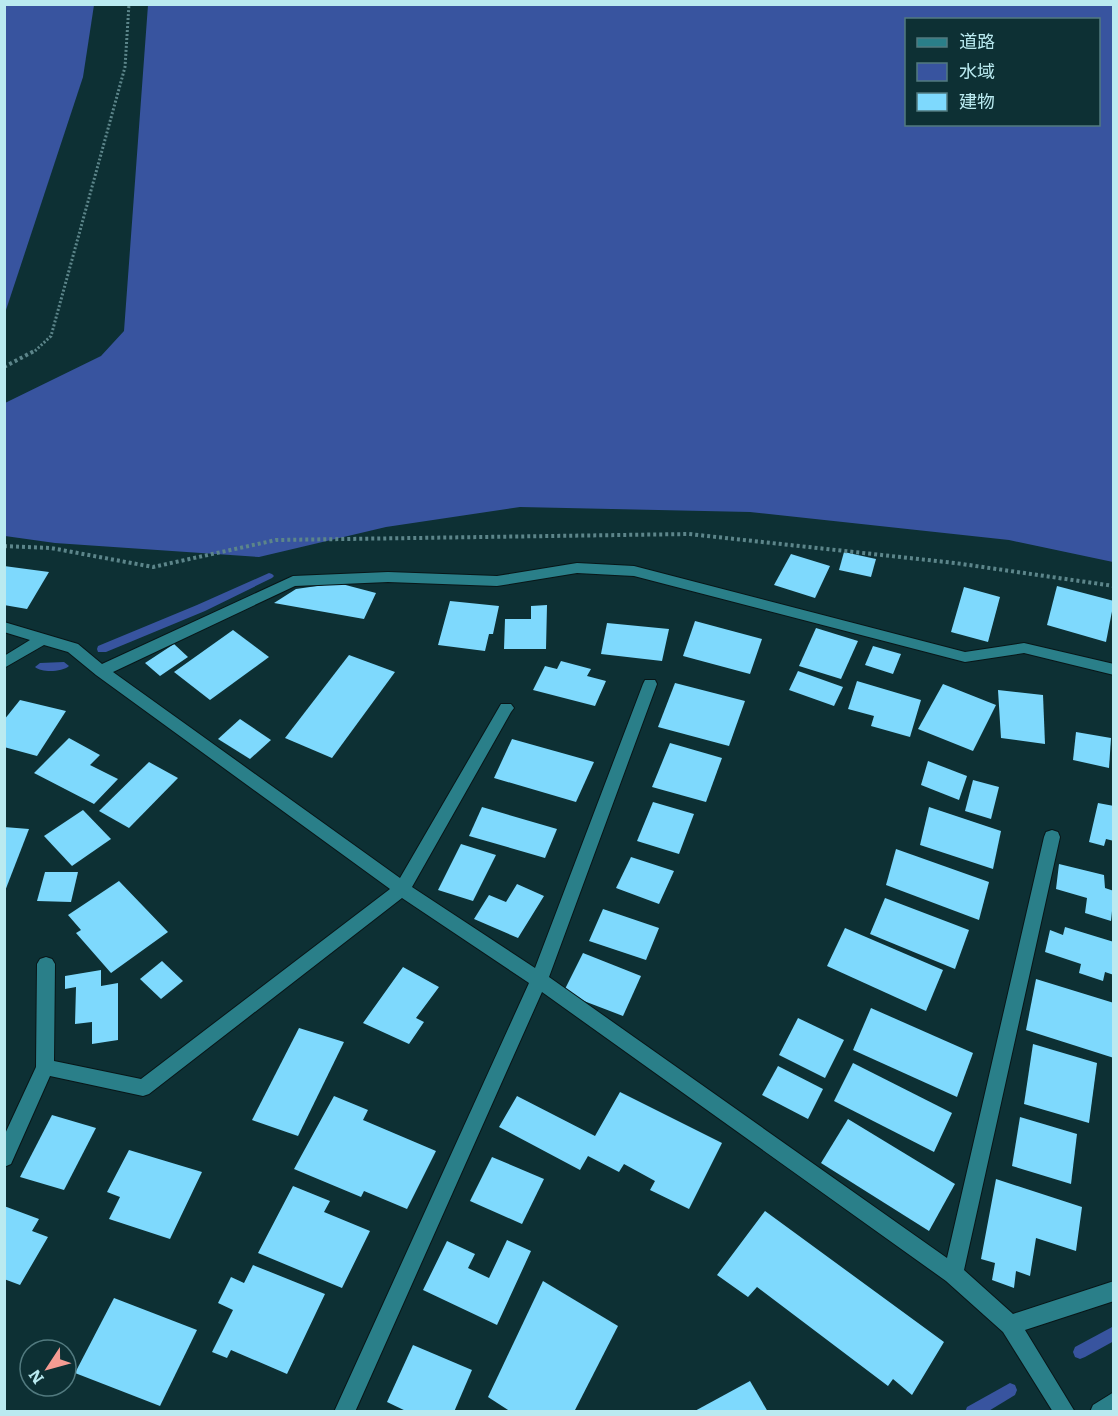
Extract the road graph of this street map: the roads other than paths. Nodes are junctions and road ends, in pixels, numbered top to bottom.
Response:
1 (4, 627) edge
2 (44, 638) junction
3 (4, 663) edge
4 (1113, 670) edge
5 (101, 671) junction
6 (650, 684) dead end
7 (506, 708) dead end
8 (1052, 837) dead end
9 (402, 889) junction
10 (46, 964) dead end
11 (538, 980) junction
12 (45, 1067) junction
13 (4, 1158) edge
14 (953, 1274) junction
15 (1113, 1291) edge
16 (1010, 1325) junction
17 (1113, 1402) edge
18 (344, 1412) edge
19 (1065, 1412) edge
20 (1100, 1412) edge

1 - 2 street
2 - 3 street
2 - 5 street
4 - 5 street
5 - 9 street
6 - 11 street
7 - 9 street
8 - 14 street
9 - 11 street
9 - 12 street
10 - 12 street
11 - 14 street
11 - 18 street
12 - 13 street
14 - 16 street
15 - 16 street
16 - 19 street
17 - 20 street

